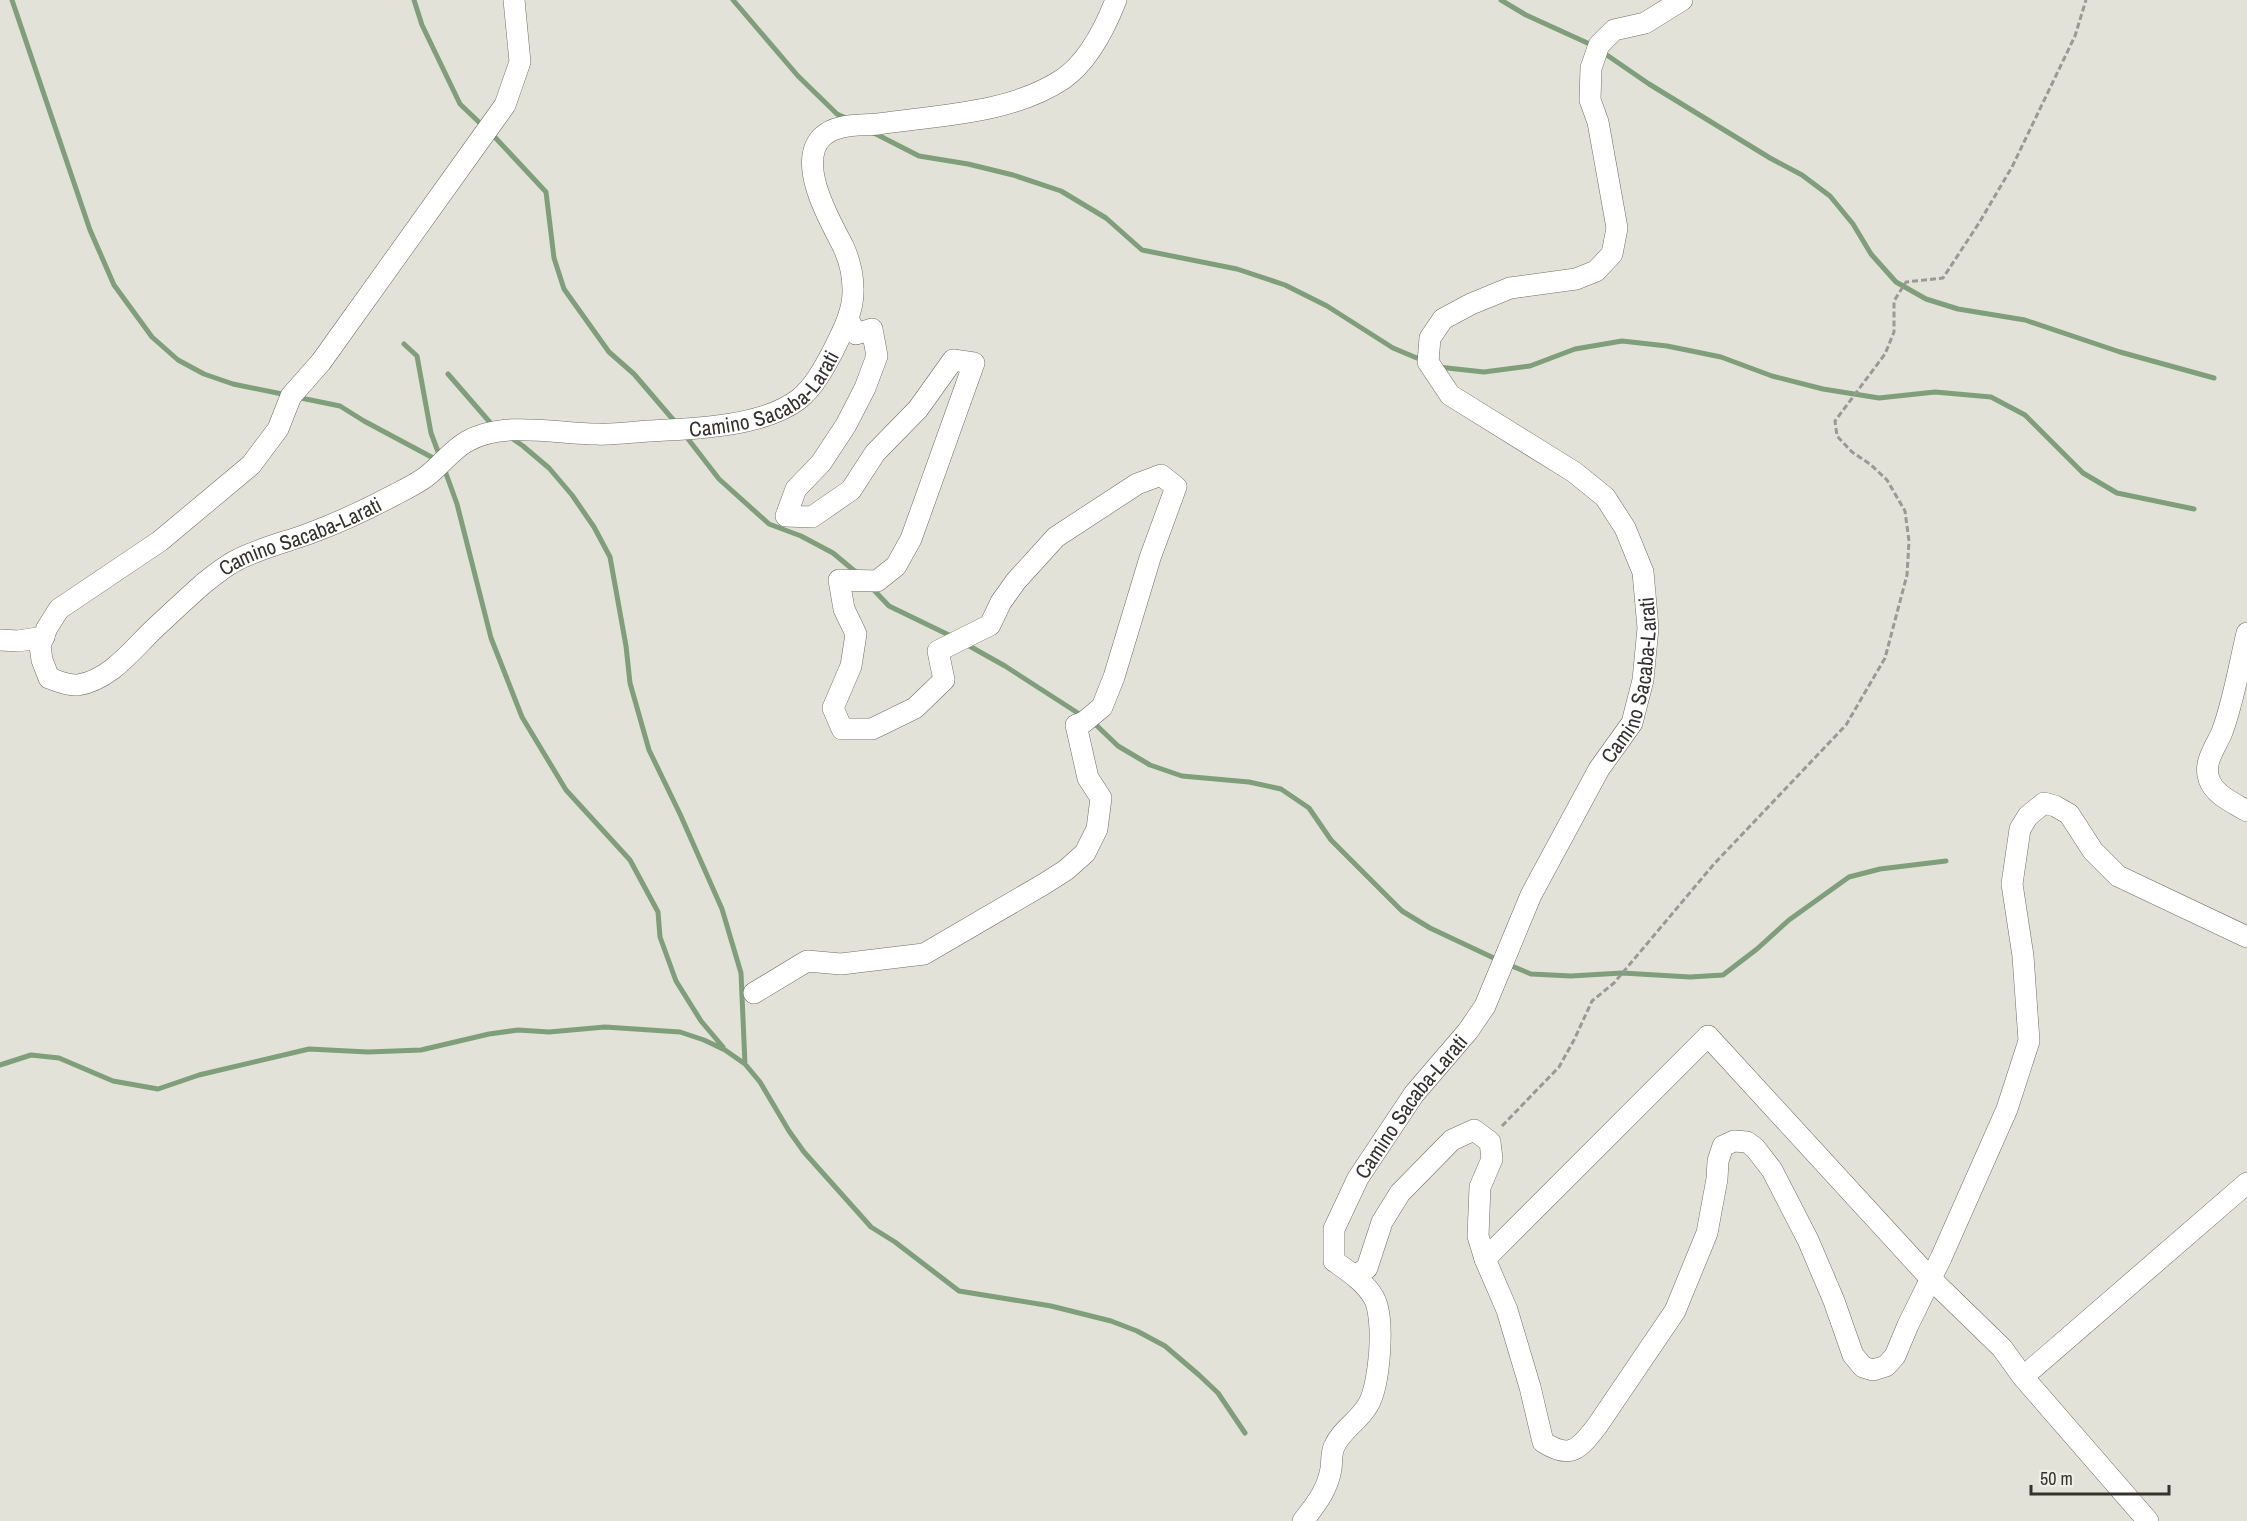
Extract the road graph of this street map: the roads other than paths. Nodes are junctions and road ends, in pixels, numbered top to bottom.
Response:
1 (514, 0) edge
2 (1116, 0) edge
3 (1682, 0) edge
4 (848, 319) junction
5 (2247, 633) edge
6 (44, 637) junction
7 (0, 640) edge
8 (2247, 811) edge
9 (2247, 937) edge
10 (754, 993) dead end
11 (2247, 1183) edge
12 (1485, 1259) junction
13 (1355, 1276) junction
14 (1931, 1279) junction
15 (2023, 1377) junction
16 (1303, 1521) edge
17 (2148, 1521) edge

1 - 6 street, Camino Sacaba-Larati
2 - 4 street, Camino Sacaba-Larati
3 - 13 street, Camino Sacaba-Larati
4 - 6 street, Camino Sacaba-Larati
4 - 10 street
5 - 8 street
6 - 7 street
9 - 14 street
11 - 15 street
12 - 13 street
12 - 14 street
12 - 14 street
13 - 16 street, Camino Sacaba-Larati
14 - 15 street
15 - 17 street

